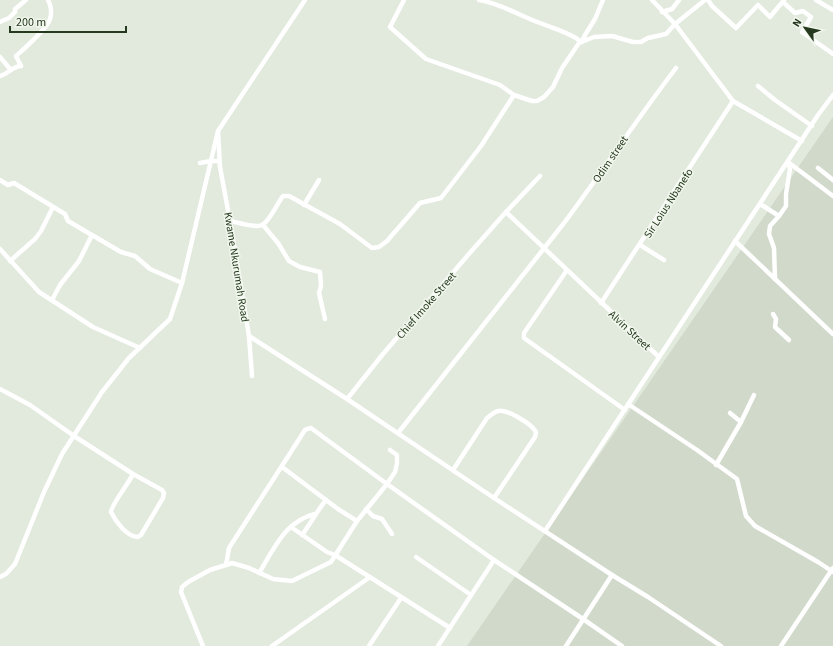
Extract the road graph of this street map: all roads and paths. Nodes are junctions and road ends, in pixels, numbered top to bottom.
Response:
1 (26, 0) edge
2 (48, 0) edge
3 (305, 0) edge
4 (404, 0) edge
5 (479, 0) edge
6 (603, 0) edge
7 (652, 0) edge
8 (679, 0) edge
9 (707, 0) edge
10 (816, 0) edge
11 (784, 1) edge
12 (833, 10) edge
13 (662, 12) junction
14 (0, 22) edge
15 (675, 24) junction
16 (582, 42) junction
17 (833, 54) edge
18 (0, 57) edge
19 (676, 68) dead end
20 (11, 70) junction
21 (0, 76) edge
22 (758, 86) dead end
23 (514, 95) junction
24 (833, 95) edge
25 (733, 101) junction
26 (812, 126) junction
27 (218, 131) junction
28 (802, 141) junction
29 (211, 161) junction
30 (219, 161) junction
31 (788, 162) junction
32 (200, 163) dead end
33 (818, 168) dead end
34 (540, 176) dead end
35 (0, 180) edge
36 (319, 180) dead end
37 (833, 180) edge
38 (833, 196) edge
39 (760, 204) junction
40 (304, 205) junction
41 (53, 206) junction
42 (506, 212) junction
43 (779, 216) junction
44 (230, 221) junction
45 (263, 225) junction
46 (92, 235) junction
47 (735, 241) junction
48 (640, 245) junction
49 (0, 249) edge
50 (545, 249) junction
51 (664, 260) dead end
52 (10, 261) junction
53 (567, 270) junction
54 (775, 279) junction
55 (182, 283) junction
56 (52, 300) junction
57 (602, 303) junction
58 (773, 314) dead end
59 (325, 319) dead end
60 (833, 334) edge
61 (249, 336) junction
62 (789, 340) dead end
63 (140, 348) junction
64 (659, 357) junction
65 (252, 376) dead end
66 (0, 389) edge
67 (754, 395) dead end
68 (347, 399) junction
69 (628, 404) junction
70 (625, 410) junction
71 (730, 412) dead end
72 (742, 422) junction
73 (398, 433) junction
74 (74, 436) junction
75 (390, 450) dead end
76 (716, 465) junction
77 (282, 467) junction
78 (453, 470) junction
79 (133, 474) junction
80 (387, 484) junction
81 (494, 498) junction
82 (326, 500) junction
83 (366, 509) junction
84 (315, 514) junction
85 (357, 521) junction
86 (291, 527) junction
87 (546, 531) junction
88 (392, 534) dead end
89 (302, 535) junction
90 (336, 555) junction
91 (416, 557) dead end
92 (494, 560) junction
93 (226, 565) junction
94 (832, 570) edge
95 (259, 573) junction
96 (612, 575) junction
97 (0, 577) edge
98 (370, 577) junction
99 (471, 595) junction
100 (401, 598) junction
101 (583, 619) junction
102 (450, 628) junction
103 (203, 646) edge
104 (272, 646) edge
105 (369, 646) edge
106 (438, 646) edge
107 (566, 646) edge
108 (622, 646) edge
109 (721, 646) edge
110 (781, 646) edge

1 - 14 street
2 - 20 street
3 - 27 street
4 - 23 street
5 - 16 street
6 - 16 street
7 - 13 street
8 - 13 street
9 - 11 street
9 - 15 street
10 - 12 street
11 - 17 street
13 - 15 street
15 - 16 street
15 - 25 street
16 - 23 street
18 - 20 street
19 - 50 street, Odim street
20 - 21 street
22 - 26 street
23 - 40 street
24 - 26 street
25 - 28 street
25 - 48 street, Sir Loius Nbanefo
26 - 28 street
27 - 29 street
27 - 30 street, Kwame Nkurumah Road
28 - 31 street
29 - 30 street
29 - 32 street
29 - 55 street
30 - 44 street, Kwame Nkurumah Road
31 - 38 street
31 - 39 street
31 - 43 street
33 - 37 street
34 - 42 street, Chief Imoke Street
35 - 41 street
36 - 40 street
39 - 43 street
39 - 47 street
40 - 45 street
41 - 46 street
41 - 52 street
42 - 50 street, Alvin Street
42 - 68 street, Chief Imoke Street
43 - 54 street
44 - 45 street
44 - 61 street, Kwame Nkurumah Road
45 - 59 street
46 - 55 street
46 - 56 street
47 - 54 street
47 - 64 street
48 - 51 street
48 - 57 street, Sir Loius Nbanefo
49 - 52 street
50 - 53 street, Alvin Street
50 - 73 street, Odim street
52 - 56 street
53 - 57 street, Alvin Street
53 - 70 street
54 - 60 street
55 - 63 street
56 - 63 street
57 - 64 street, Alvin Street
58 - 62 street
61 - 65 street
61 - 68 street, Kwame Nkurumah Road
63 - 74 street
64 - 69 street
66 - 74 street
67 - 72 street
68 - 73 street, Kwame Nkurumah Road
69 - 70 street
69 - 76 street
70 - 87 street
71 - 72 street
72 - 76 street
73 - 78 street, Kwame Nkurumah Road
74 - 79 street
74 - 97 street
75 - 80 street
76 - 94 street
77 - 80 street
77 - 82 street
77 - 93 street
78 - 81 street, Kwame Nkurumah Road
78 - 81 street
79 - 79 street
80 - 83 street
80 - 92 street
81 - 87 street, Kwame Nkurumah Road
82 - 84 street
82 - 85 street
83 - 85 street
83 - 88 street
84 - 86 street
84 - 89 street
85 - 90 street
86 - 89 street
86 - 95 street
87 - 96 street, Kwame Nkurumah Road
89 - 90 street
90 - 95 street
90 - 98 street
91 - 99 street
92 - 99 street
92 - 101 street
93 - 95 street
93 - 103 street
94 - 110 street
96 - 101 street
96 - 109 street, Kwame Nkurumah Road
98 - 100 street
98 - 104 street
99 - 102 street
100 - 102 street
100 - 105 street
101 - 107 street
101 - 108 street
102 - 106 street

